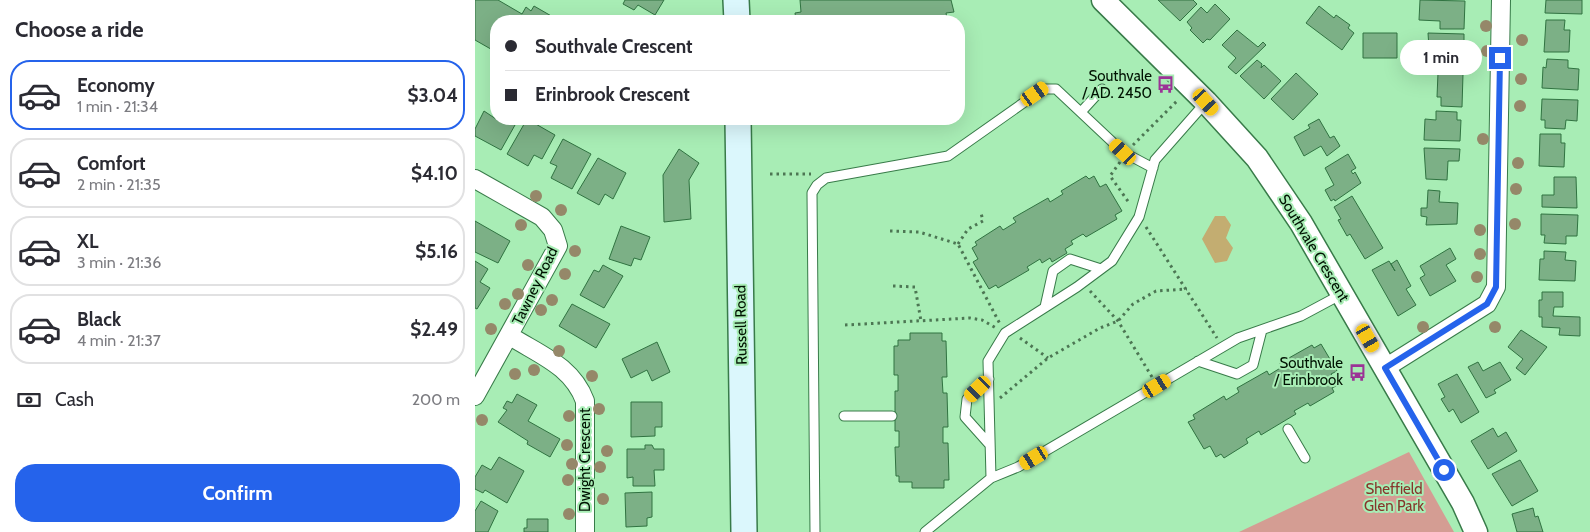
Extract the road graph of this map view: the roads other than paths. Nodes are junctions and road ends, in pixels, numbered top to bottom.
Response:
1 (736, 0) edge
2 (1103, 0) edge
3 (1501, 0) edge
4 (737, 15) edge
5 (1102, 90) dead end
6 (1206, 102) junction
7 (1081, 112) junction
8 (738, 125) edge
9 (1153, 168) junction
10 (475, 179) edge
11 (1101, 269) junction
12 (1342, 294) junction
13 (1045, 307) junction
14 (1262, 330) junction
15 (510, 336) junction
16 (1198, 361) junction
17 (1385, 368) junction
18 (989, 378) junction
19 (475, 396) edge
20 (844, 416) dead end
21 (892, 416) dead end
22 (1288, 429) dead end
23 (990, 445) junction
24 (1305, 458) dead end
25 (991, 478) junction
26 (585, 532) edge
27 (744, 532) edge
28 (815, 532) edge
29 (925, 532) edge
30 (1476, 532) edge

1 - 4 main road
2 - 6 street, Southvale Crescent
3 - 17 street
5 - 7 lane
6 - 9 lane
6 - 12 street, Southvale Crescent
7 - 9 lane
7 - 28 lane
8 - 27 main road, Russell Road
9 - 11 lane
10 - 15 street, Tawney Road
11 - 13 lane
11 - 13 lane
12 - 14 lane
12 - 17 street, Southvale Crescent
13 - 18 lane
14 - 16 lane
14 - 16 lane
15 - 19 street, Tawney Road
15 - 26 street, Dwight Crescent
16 - 25 lane
17 - 30 street, Southvale Crescent
18 - 23 lane
18 - 23 lane
20 - 21 lane
22 - 24 lane
23 - 25 lane
25 - 29 lane

